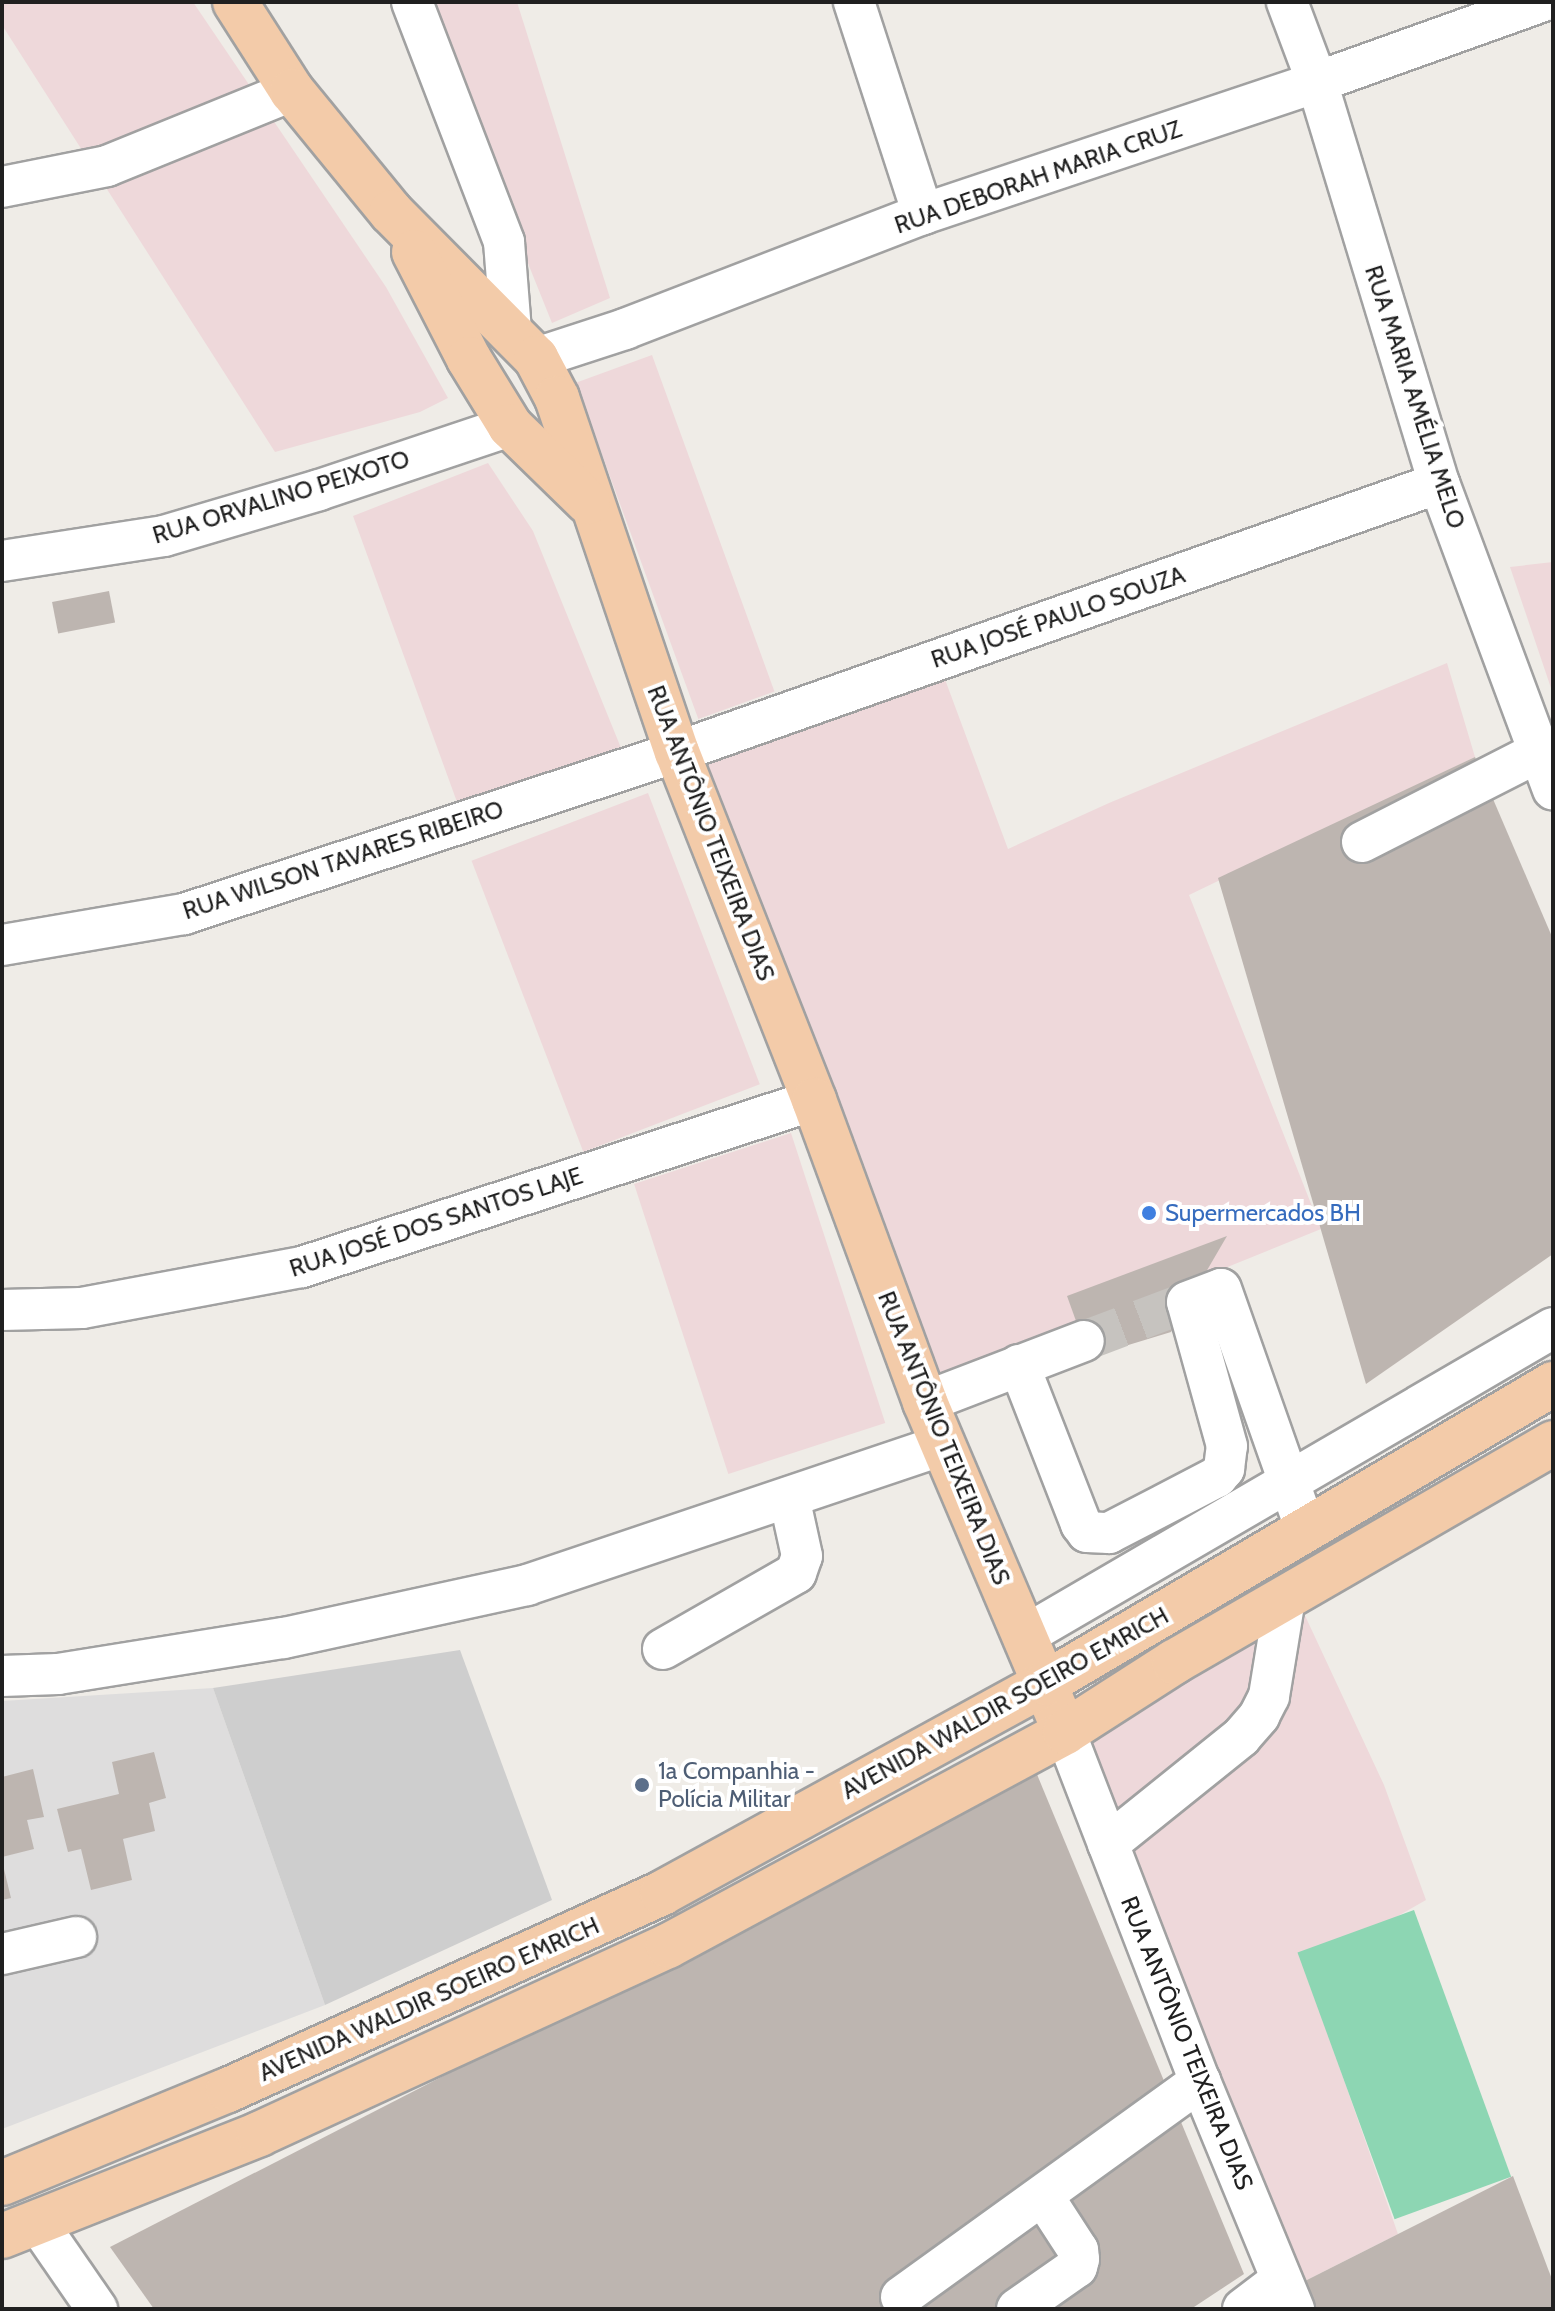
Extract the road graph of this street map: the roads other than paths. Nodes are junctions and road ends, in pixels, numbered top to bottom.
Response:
1 (235, 2) edge
2 (412, 2) edge
3 (854, 2) edge
4 (1287, 2) edge
5 (1541, 2) edge
6 (1317, 82) junction
7 (292, 91) junction
8 (2, 187) edge
9 (391, 212) junction
10 (923, 214) junction
11 (524, 344) junction
12 (469, 359) junction
13 (557, 398) junction
14 (510, 426) junction
15 (1439, 483) junction
16 (592, 506) junction
17 (2, 561) edge
18 (677, 752) junction
19 (1539, 752) junction
20 (1553, 789) edge
21 (1362, 842) dead end
22 (2, 945) edge
23 (814, 1100) junction
24 (2, 1310) edge
25 (1553, 1328) edge
26 (1084, 1341) tunnel mouth
27 (1019, 1365) junction
28 (1553, 1384) edge
29 (925, 1402) junction
30 (1553, 1443) edge
31 (944, 1445) junction
32 (1291, 1484) junction
33 (789, 1497) junction
34 (1306, 1530) junction
35 (1285, 1598) junction
36 (1024, 1636) junction
37 (663, 1649) dead end
38 (2, 1676) edge
39 (1046, 1683) junction
40 (1065, 1732) junction
41 (1108, 1844) junction
42 (76, 1937) dead end
43 (2, 1954) edge
44 (1200, 2081) junction
45 (2, 2183) edge
46 (1043, 2196) junction
47 (19, 2229) edge
48 (1288, 2294) edge
49 (901, 2297) dead end
50 (97, 2309) edge
51 (1017, 2309) edge
52 (1243, 2309) edge

1 - 7 main road
2 - 11 street
3 - 10 street
4 - 6 street, RUA MARIA AMÉLIA MELO
5 - 6 street, RUA DEBORAH MARIA CRUZ
6 - 10 street, RUA DEBORAH MARIA CRUZ
6 - 15 street, RUA MARIA AMÉLIA MELO
7 - 8 street
7 - 9 main road
9 - 11 main road
9 - 12 main road, RUA ANTÔNIO TEIXEIRA DIAS
10 - 11 street, RUA DEBORAH MARIA CRUZ
11 - 12 main road
11 - 13 main road
12 - 14 main road, RUA ANTÔNIO TEIXEIRA DIAS
13 - 14 main road
13 - 16 main road
14 - 16 main road, RUA ANTÔNIO TEIXEIRA DIAS
14 - 17 street, RUA ORVALINO PEIXOTO
15 - 18 street, RUA JOSÉ PAULO SOUZA
15 - 19 street, RUA MARIA AMÉLIA MELO
16 - 18 main road, RUA ANTÔNIO TEIXEIRA DIAS
18 - 22 street, RUA WILSON TAVARES RIBEIRO
18 - 23 main road, RUA ANTÔNIO TEIXEIRA DIAS
19 - 20 street, RUA MARIA AMÉLIA MELO
19 - 21 street
23 - 24 street, RUA JOSÉ DOS SANTOS LAJE
23 - 29 main road, RUA ANTÔNIO TEIXEIRA DIAS
25 - 32 street
26 - 27 street
27 - 29 street
27 - 32 street
28 - 34 main road, AVENIDA WALDIR SOEIRO EMRICH
29 - 31 main road, RUA ANTÔNIO TEIXEIRA DIAS
30 - 35 main road, AVENIDA WALDIR SOEIRO EMRICH
31 - 33 street
31 - 36 main road, RUA ANTÔNIO TEIXEIRA DIAS
32 - 34 street
32 - 36 street
33 - 37 street
33 - 38 street
34 - 39 main road, AVENIDA WALDIR SOEIRO EMRICH
35 - 40 main road, AVENIDA WALDIR SOEIRO EMRICH
35 - 41 street
36 - 39 main road, RUA ANTÔNIO TEIXEIRA DIAS
39 - 40 main road, RUA ANTÔNIO TEIXEIRA DIAS
39 - 45 main road, AVENIDA WALDIR SOEIRO EMRICH
40 - 41 street, RUA ANTÔNIO TEIXEIRA DIAS
40 - 47 main road, AVENIDA WALDIR SOEIRO EMRICH
41 - 44 street, RUA ANTÔNIO TEIXEIRA DIAS
42 - 43 street
44 - 46 street
44 - 48 street, RUA ANTÔNIO TEIXEIRA DIAS
46 - 49 street
46 - 51 street
47 - 50 street
48 - 52 street

